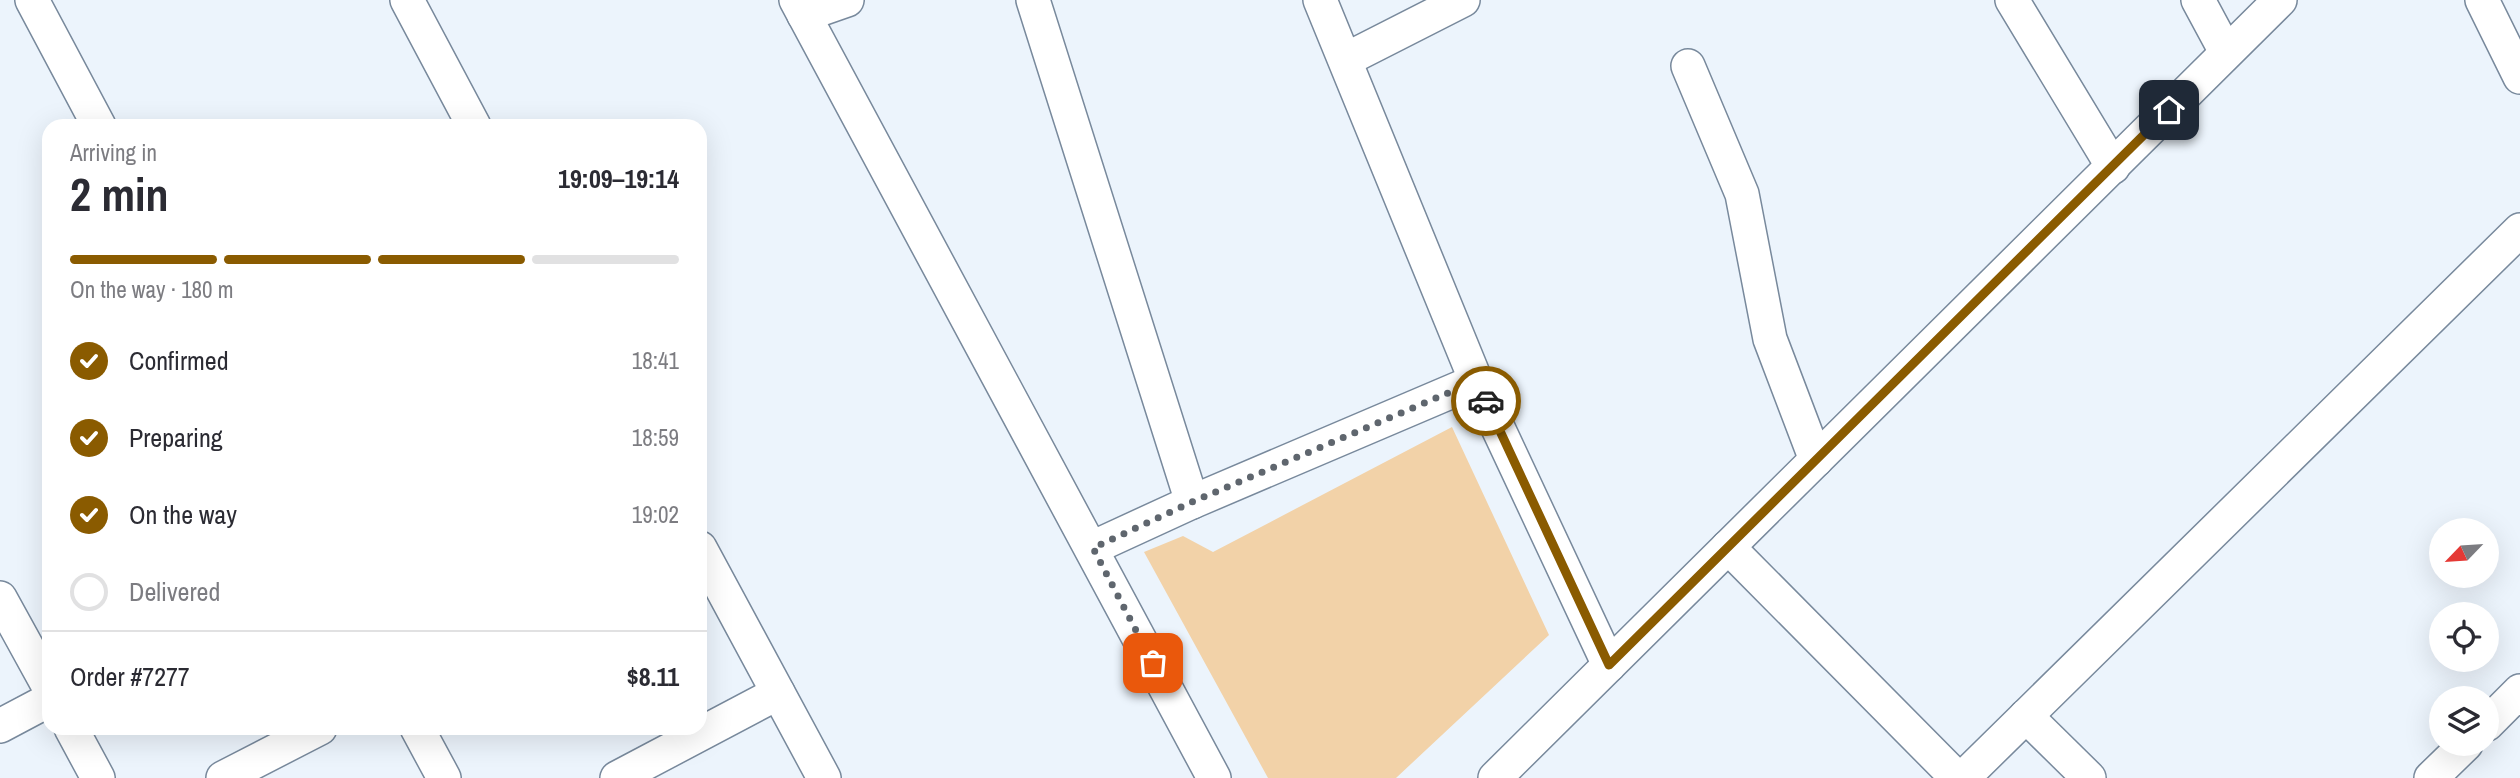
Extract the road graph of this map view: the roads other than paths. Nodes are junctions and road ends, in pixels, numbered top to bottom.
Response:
1 (32, 0) edge
2 (407, 0) edge
3 (847, 0) edge
4 (1033, 0) edge
5 (1320, 0) edge
6 (1463, 0) edge
7 (2012, 0) edge
8 (2198, 0) edge
9 (2280, 0) edge
10 (2482, 0) edge
11 (800, 7) edge
12 (2226, 52) junction
13 (1347, 59) junction
14 (1688, 66) dead end
15 (2520, 77) edge
16 (95, 119) edge
17 (470, 119) edge
18 (2113, 167) junction
19 (2520, 230) edge
20 (1476, 381) junction
21 (1816, 460) junction
22 (1192, 502) junction
23 (1728, 547) junction
24 (1093, 548) junction
25 (707, 561) edge
26 (0, 597) edge
27 (1609, 665) junction
28 (42, 674) edge
29 (2520, 691) edge
30 (778, 693) junction
31 (42, 704) edge
32 (2499, 712) edge
33 (2026, 716) junction
34 (0, 726) edge
35 (707, 730) edge
36 (75, 735) edge
37 (306, 735) edge
38 (421, 735) edge
39 (698, 735) edge
40 (2454, 756) edge
41 (98, 778) edge
42 (223, 778) edge
43 (444, 778) edge
44 (617, 778) edge
45 (824, 778) edge
46 (1214, 778) edge
47 (1494, 778) edge
48 (1957, 778) edge
49 (1963, 778) edge
50 (2089, 778) edge
51 (2431, 778) edge

1 - 16 street
2 - 17 street
3 - 11 street
4 - 22 street
5 - 13 street
6 - 13 street
7 - 18 street
8 - 12 street
9 - 12 street
10 - 15 street
11 - 24 street
12 - 18 street
13 - 20 street
14 - 21 street
18 - 21 street
19 - 33 street
20 - 22 street
20 - 27 street
21 - 23 street
22 - 24 street
23 - 27 street
23 - 48 street
24 - 46 street
25 - 30 street
26 - 28 street
27 - 47 street
29 - 32 street
30 - 35 street
30 - 45 street
31 - 34 street
33 - 49 street
33 - 50 street
36 - 41 street
37 - 42 street
38 - 43 street
39 - 44 street
40 - 51 street

